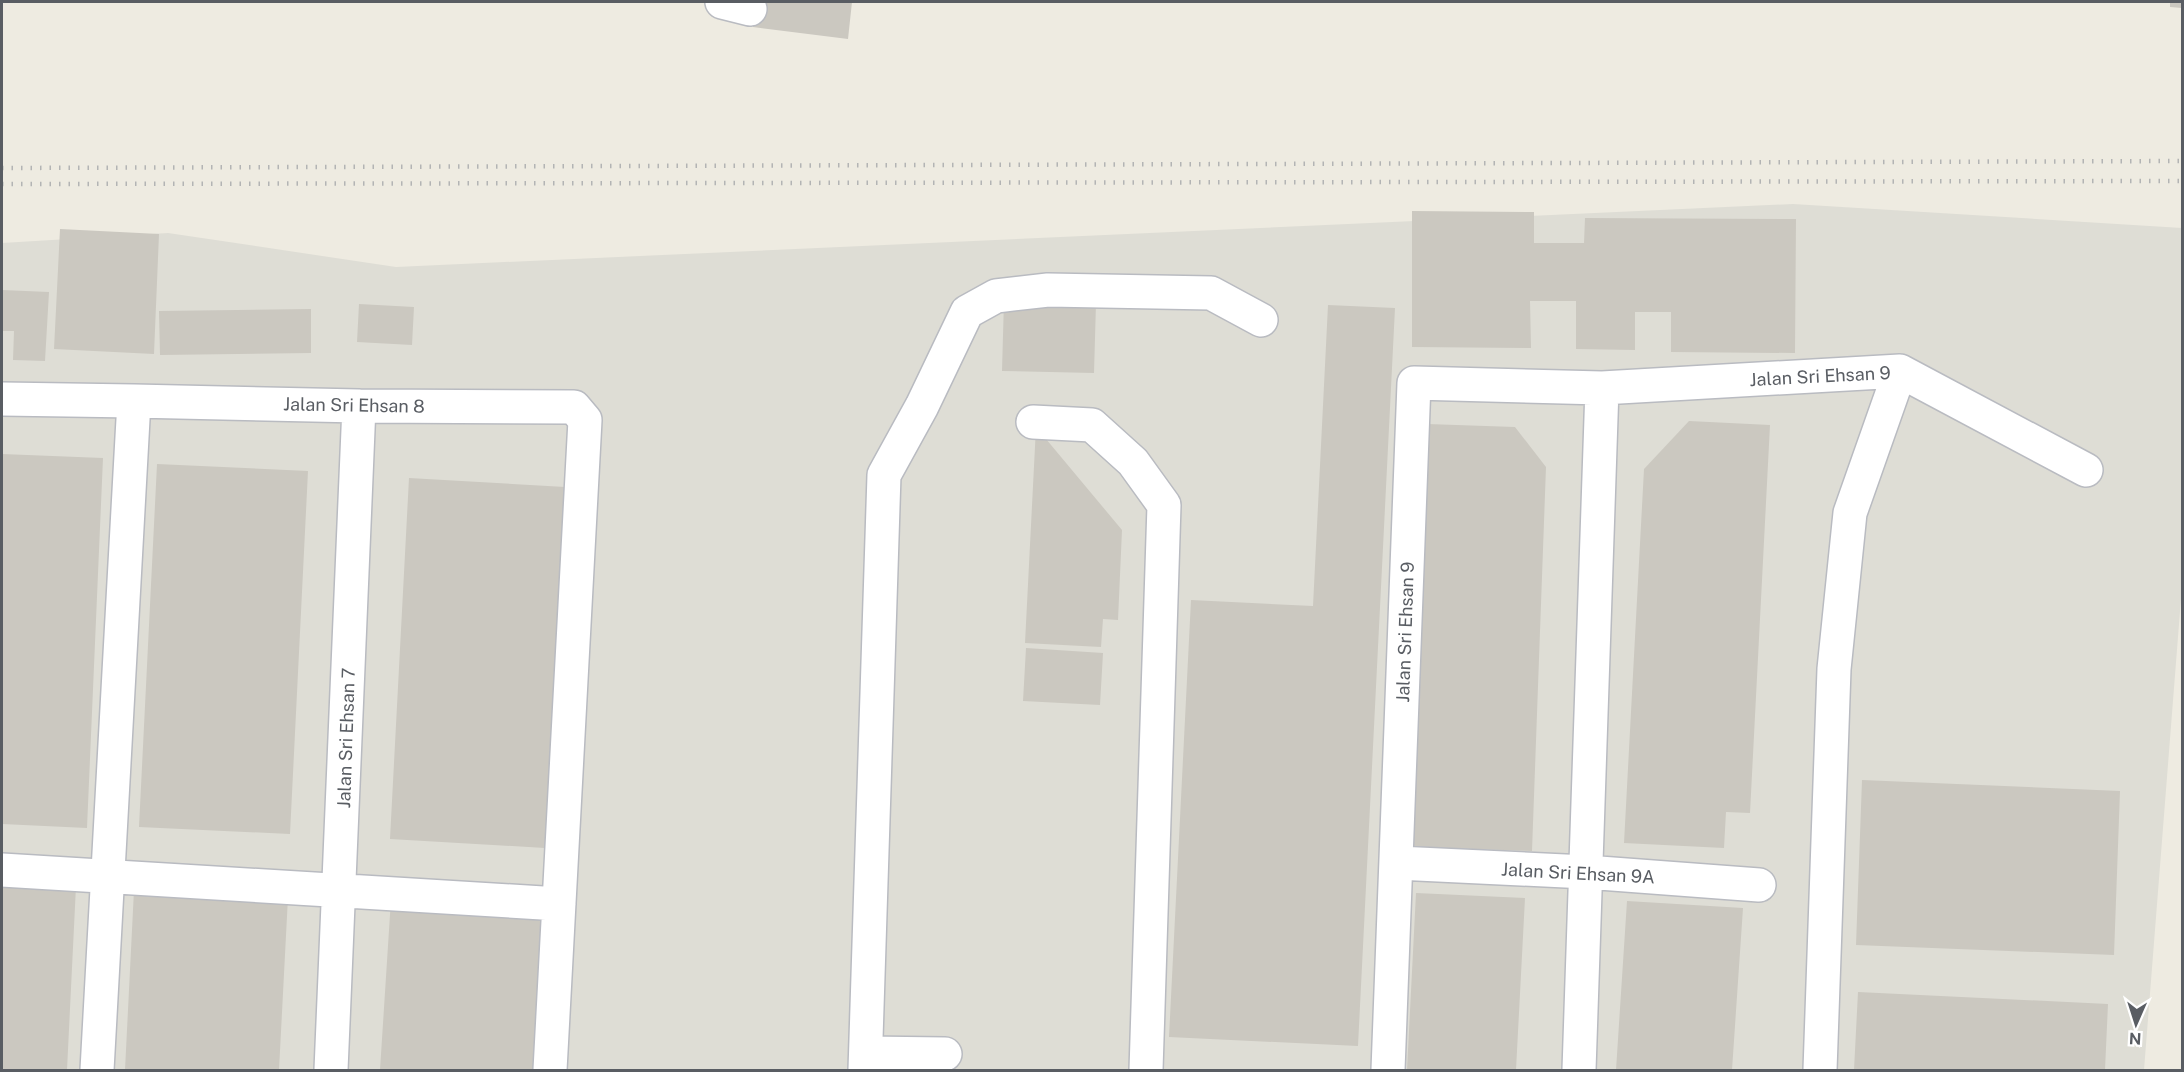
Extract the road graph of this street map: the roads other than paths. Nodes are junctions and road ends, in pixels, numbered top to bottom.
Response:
1 (1261, 320) dead end
2 (1900, 371) junction
3 (1602, 388) junction
4 (2, 399) edge
5 (134, 400) junction
6 (359, 406) junction
7 (1033, 422) dead end
8 (2086, 470) dead end
9 (1397, 863) junction
10 (2, 870) edge
11 (1586, 872) junction
12 (107, 876) junction
13 (1759, 885) dead end
14 (340, 891) junction
15 (559, 904) junction
16 (945, 1054) dead end
17 (865, 1062) edge
18 (97, 1071) edge
19 (332, 1071) edge
20 (549, 1071) edge
21 (1146, 1071) edge
22 (1388, 1071) edge
23 (1579, 1071) edge
24 (1820, 1071) edge

1 - 17 lane
2 - 3 lane, Jalan Sri Ehsan 9
2 - 8 lane, Jalan Sri Ehsan 9
2 - 24 lane
3 - 9 lane, Jalan Sri Ehsan 9
3 - 11 lane
4 - 5 lane, Jalan Sri Ehsan 8
5 - 6 lane, Jalan Sri Ehsan 8
5 - 12 lane
6 - 14 lane, Jalan Sri Ehsan 7
6 - 15 lane, Jalan Sri Ehsan 8
7 - 21 lane
9 - 11 lane, Jalan Sri Ehsan 9A
9 - 22 lane, Jalan Sri Ehsan 9
10 - 12 lane
11 - 13 lane, Jalan Sri Ehsan 9A
11 - 23 lane
12 - 14 lane
12 - 18 lane
14 - 15 lane
14 - 19 lane, Jalan Sri Ehsan 7
15 - 20 lane
16 - 17 lane

